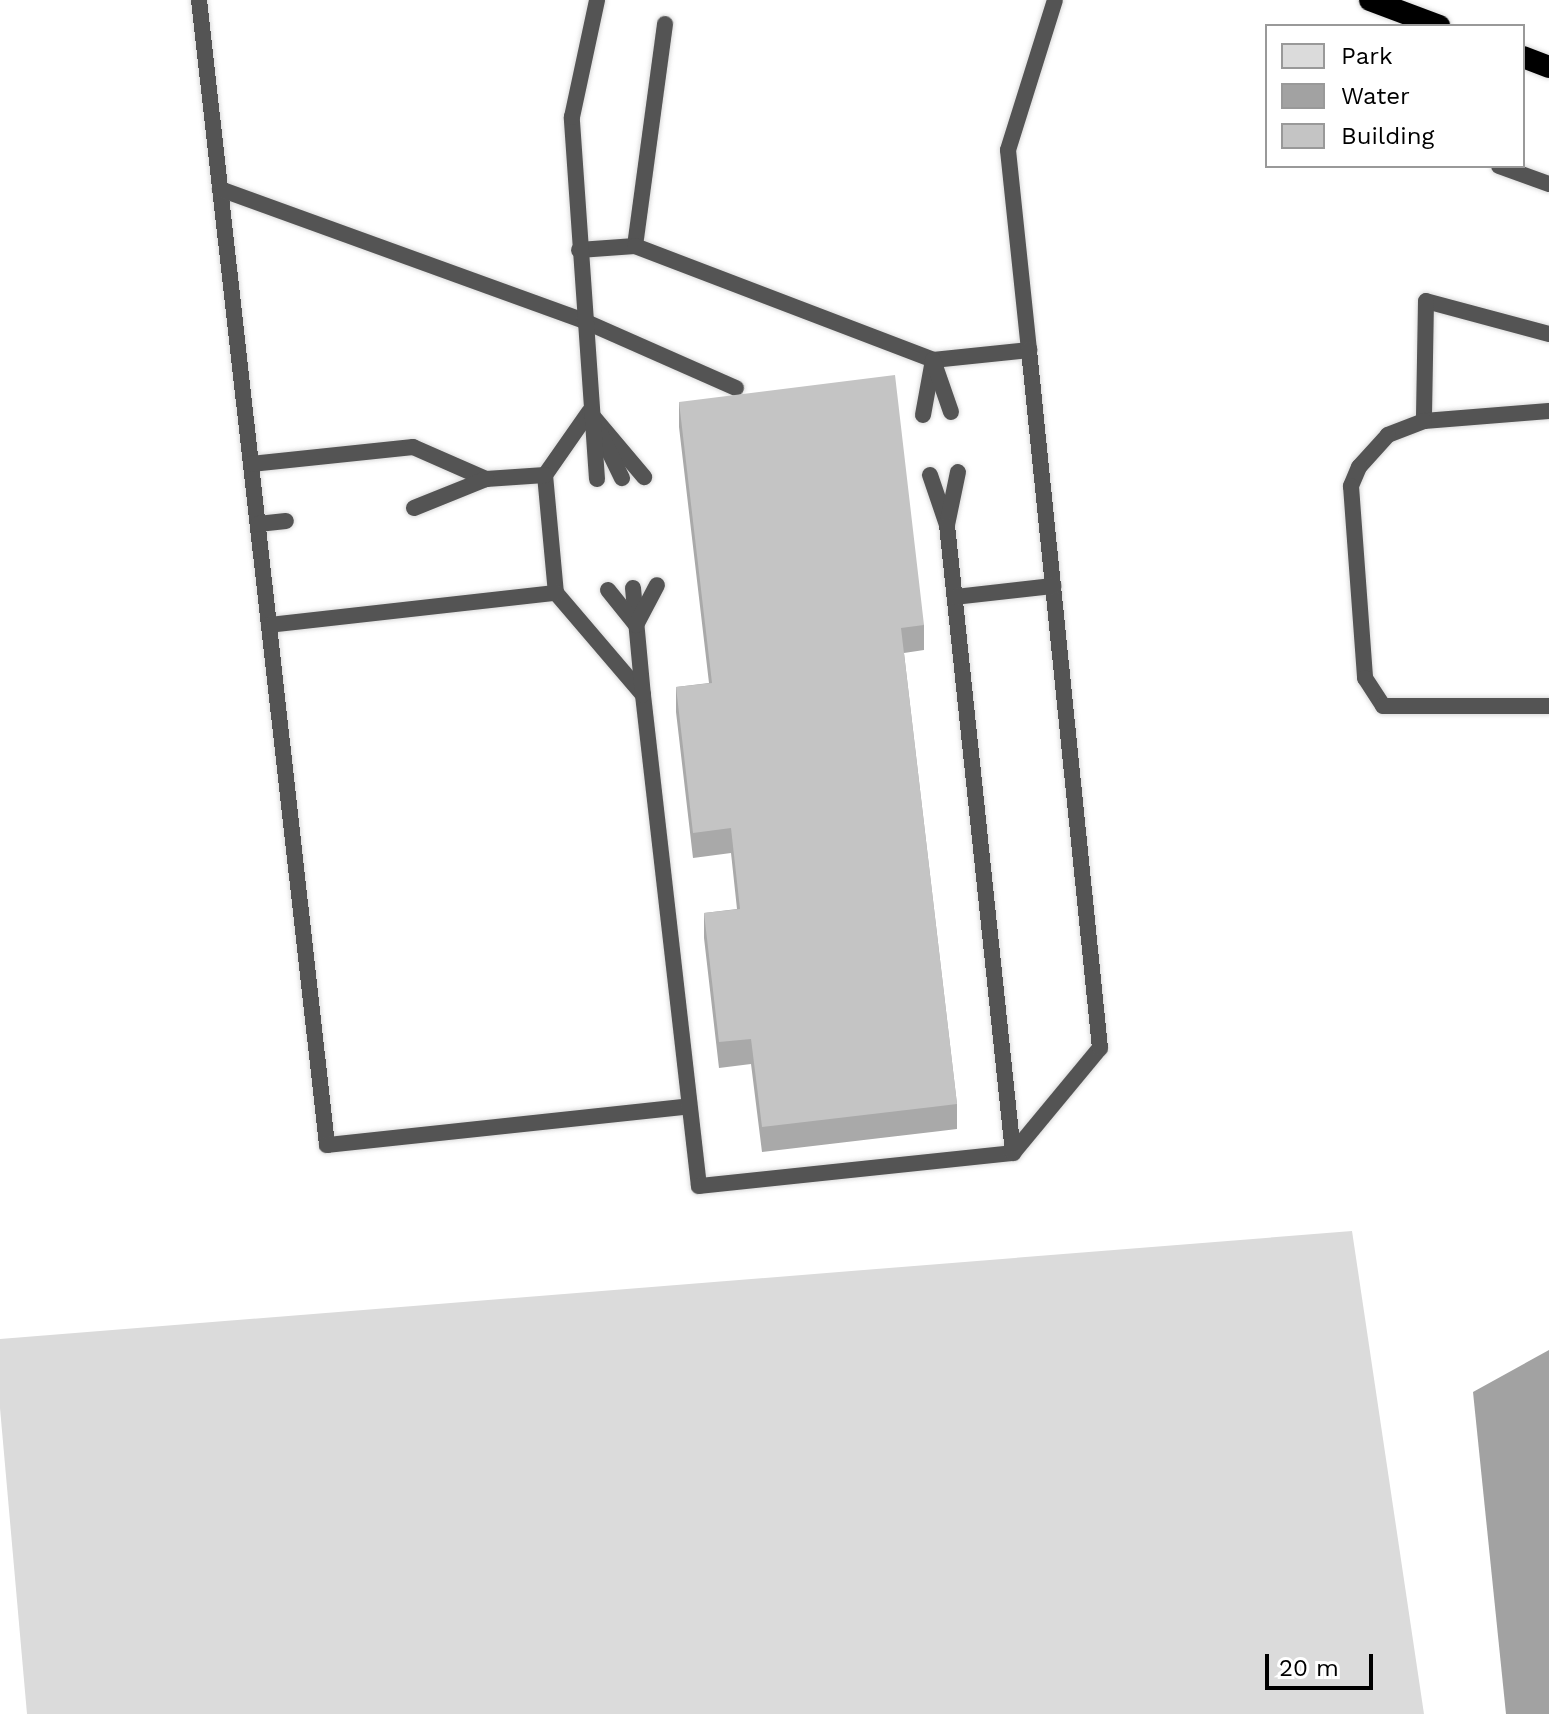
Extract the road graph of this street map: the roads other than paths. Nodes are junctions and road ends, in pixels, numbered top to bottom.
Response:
1 (199, 0) edge
2 (597, 0) edge
3 (1055, 0) edge
4 (1370, 0) edge
5 (665, 24) dead end
6 (1434, 24) edge
7 (1525, 58) edge
8 (1549, 67) edge
9 (1505, 168) edge
10 (1549, 184) edge
11 (220, 189) junction
12 (635, 246) junction
13 (579, 250) junction
14 (584, 321) junction
15 (1549, 334) edge
16 (1029, 350) junction
17 (933, 360) junction
18 (736, 388) dead end
19 (1549, 411) edge
20 (589, 412) junction
21 (951, 412) dead end
22 (923, 415) dead end
23 (1424, 421) junction
24 (251, 464) junction
25 (958, 472) dead end
26 (545, 475) junction
27 (930, 475) dead end
28 (644, 477) dead end
29 (622, 478) dead end
30 (486, 479) junction
31 (597, 479) dead end
32 (414, 508) dead end
33 (286, 521) dead end
34 (258, 524) junction
35 (947, 525) junction
36 (657, 585) dead end
37 (1053, 586) junction
38 (633, 588) dead end
39 (608, 590) dead end
40 (556, 593) junction
41 (955, 597) junction
42 (269, 625) junction
43 (636, 625) junction
44 (643, 695) junction
45 (1549, 706) edge
46 (689, 1106) junction
47 (1013, 1153) junction

1 - 11 lane
2 - 13 lane
3 - 16 lane
4 - 6 highway
5 - 12 lane
7 - 8 highway
9 - 10 lane
11 - 14 lane
11 - 24 lane
12 - 13 lane
12 - 17 lane
13 - 14 lane
14 - 18 lane
14 - 20 lane
15 - 23 lane
16 - 17 lane
16 - 37 lane
17 - 21 lane
17 - 22 lane
19 - 23 lane
20 - 26 lane
20 - 28 lane
20 - 29 lane
20 - 31 lane
23 - 45 lane
24 - 30 lane
24 - 34 lane
25 - 35 lane
26 - 30 lane
26 - 40 lane
27 - 35 lane
30 - 32 lane
33 - 34 lane
34 - 42 lane
35 - 41 lane
36 - 43 lane
37 - 41 lane
37 - 47 lane
38 - 43 lane
39 - 43 lane
40 - 42 lane
40 - 44 lane
41 - 47 lane
42 - 46 lane
43 - 44 lane
44 - 46 lane
46 - 47 lane

